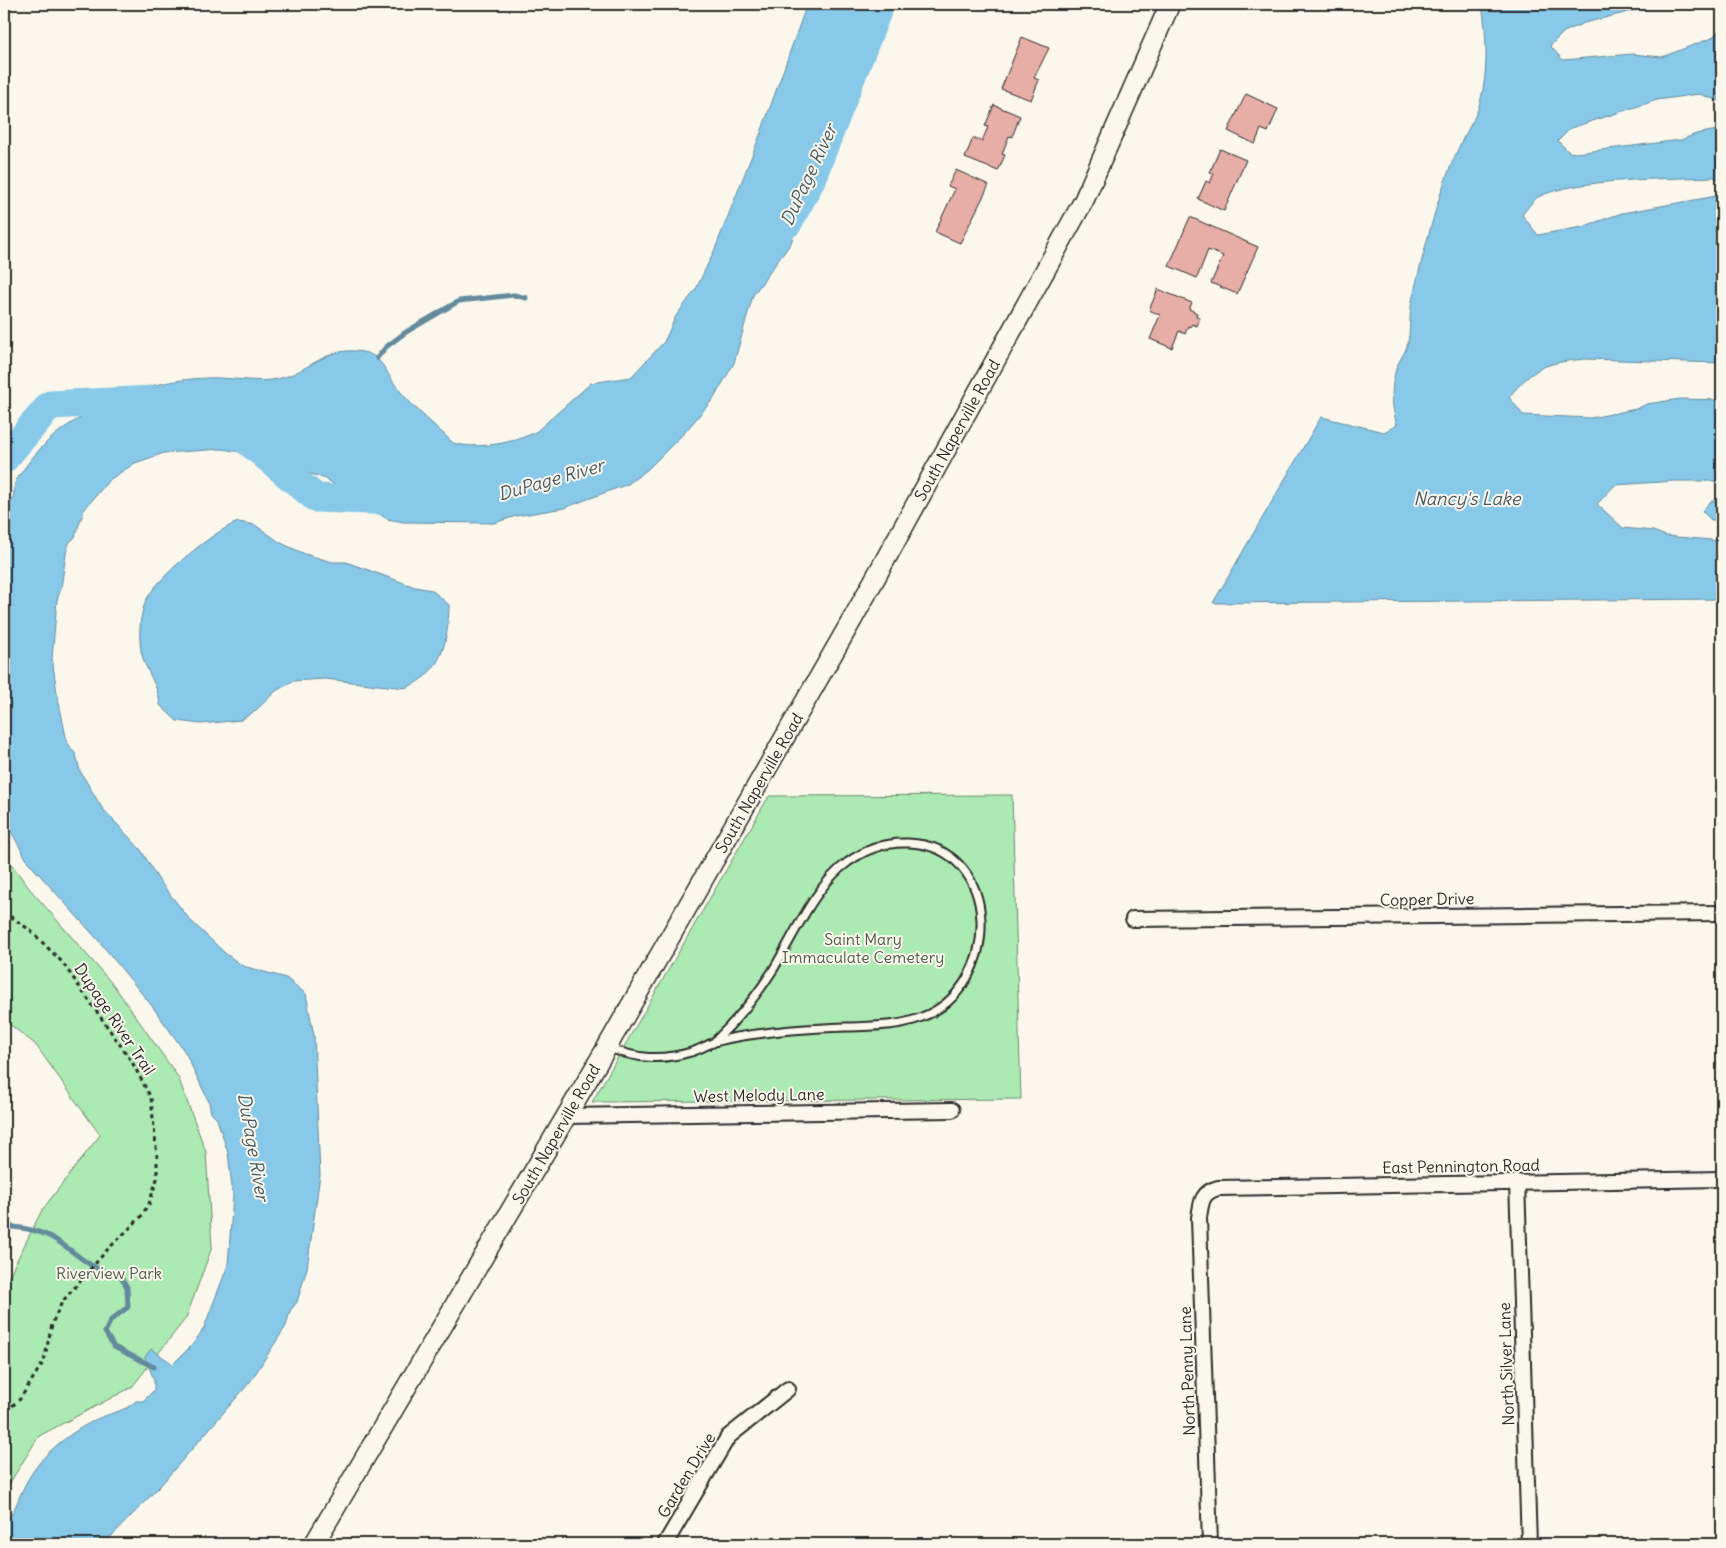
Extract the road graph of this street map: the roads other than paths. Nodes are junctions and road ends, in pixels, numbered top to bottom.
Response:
1 (1170, 4) edge
2 (1722, 914) edge
3 (1133, 919) dead end
4 (713, 1043) junction
5 (607, 1047) junction
6 (952, 1110) dead end
7 (567, 1116) junction
8 (1722, 1179) edge
9 (1517, 1182) junction
10 (1203, 1197) joint
11 (788, 1389) dead end
12 (314, 1544) edge
13 (666, 1544) edge
14 (1210, 1544) edge
15 (1529, 1544) edge

1 - 5 main road, South Naperville Road
2 - 3 street, Copper Drive
4 - 4 lane
4 - 5 lane
5 - 7 main road, South Naperville Road
6 - 7 street, West Melody Lane
7 - 12 main road, South Naperville Road
8 - 9 street, East Pennington Road
9 - 10 street, East Pennington Road
9 - 15 street, North Silver Lane
10 - 14 street, North Penny Lane
11 - 13 street, Garden Drive

